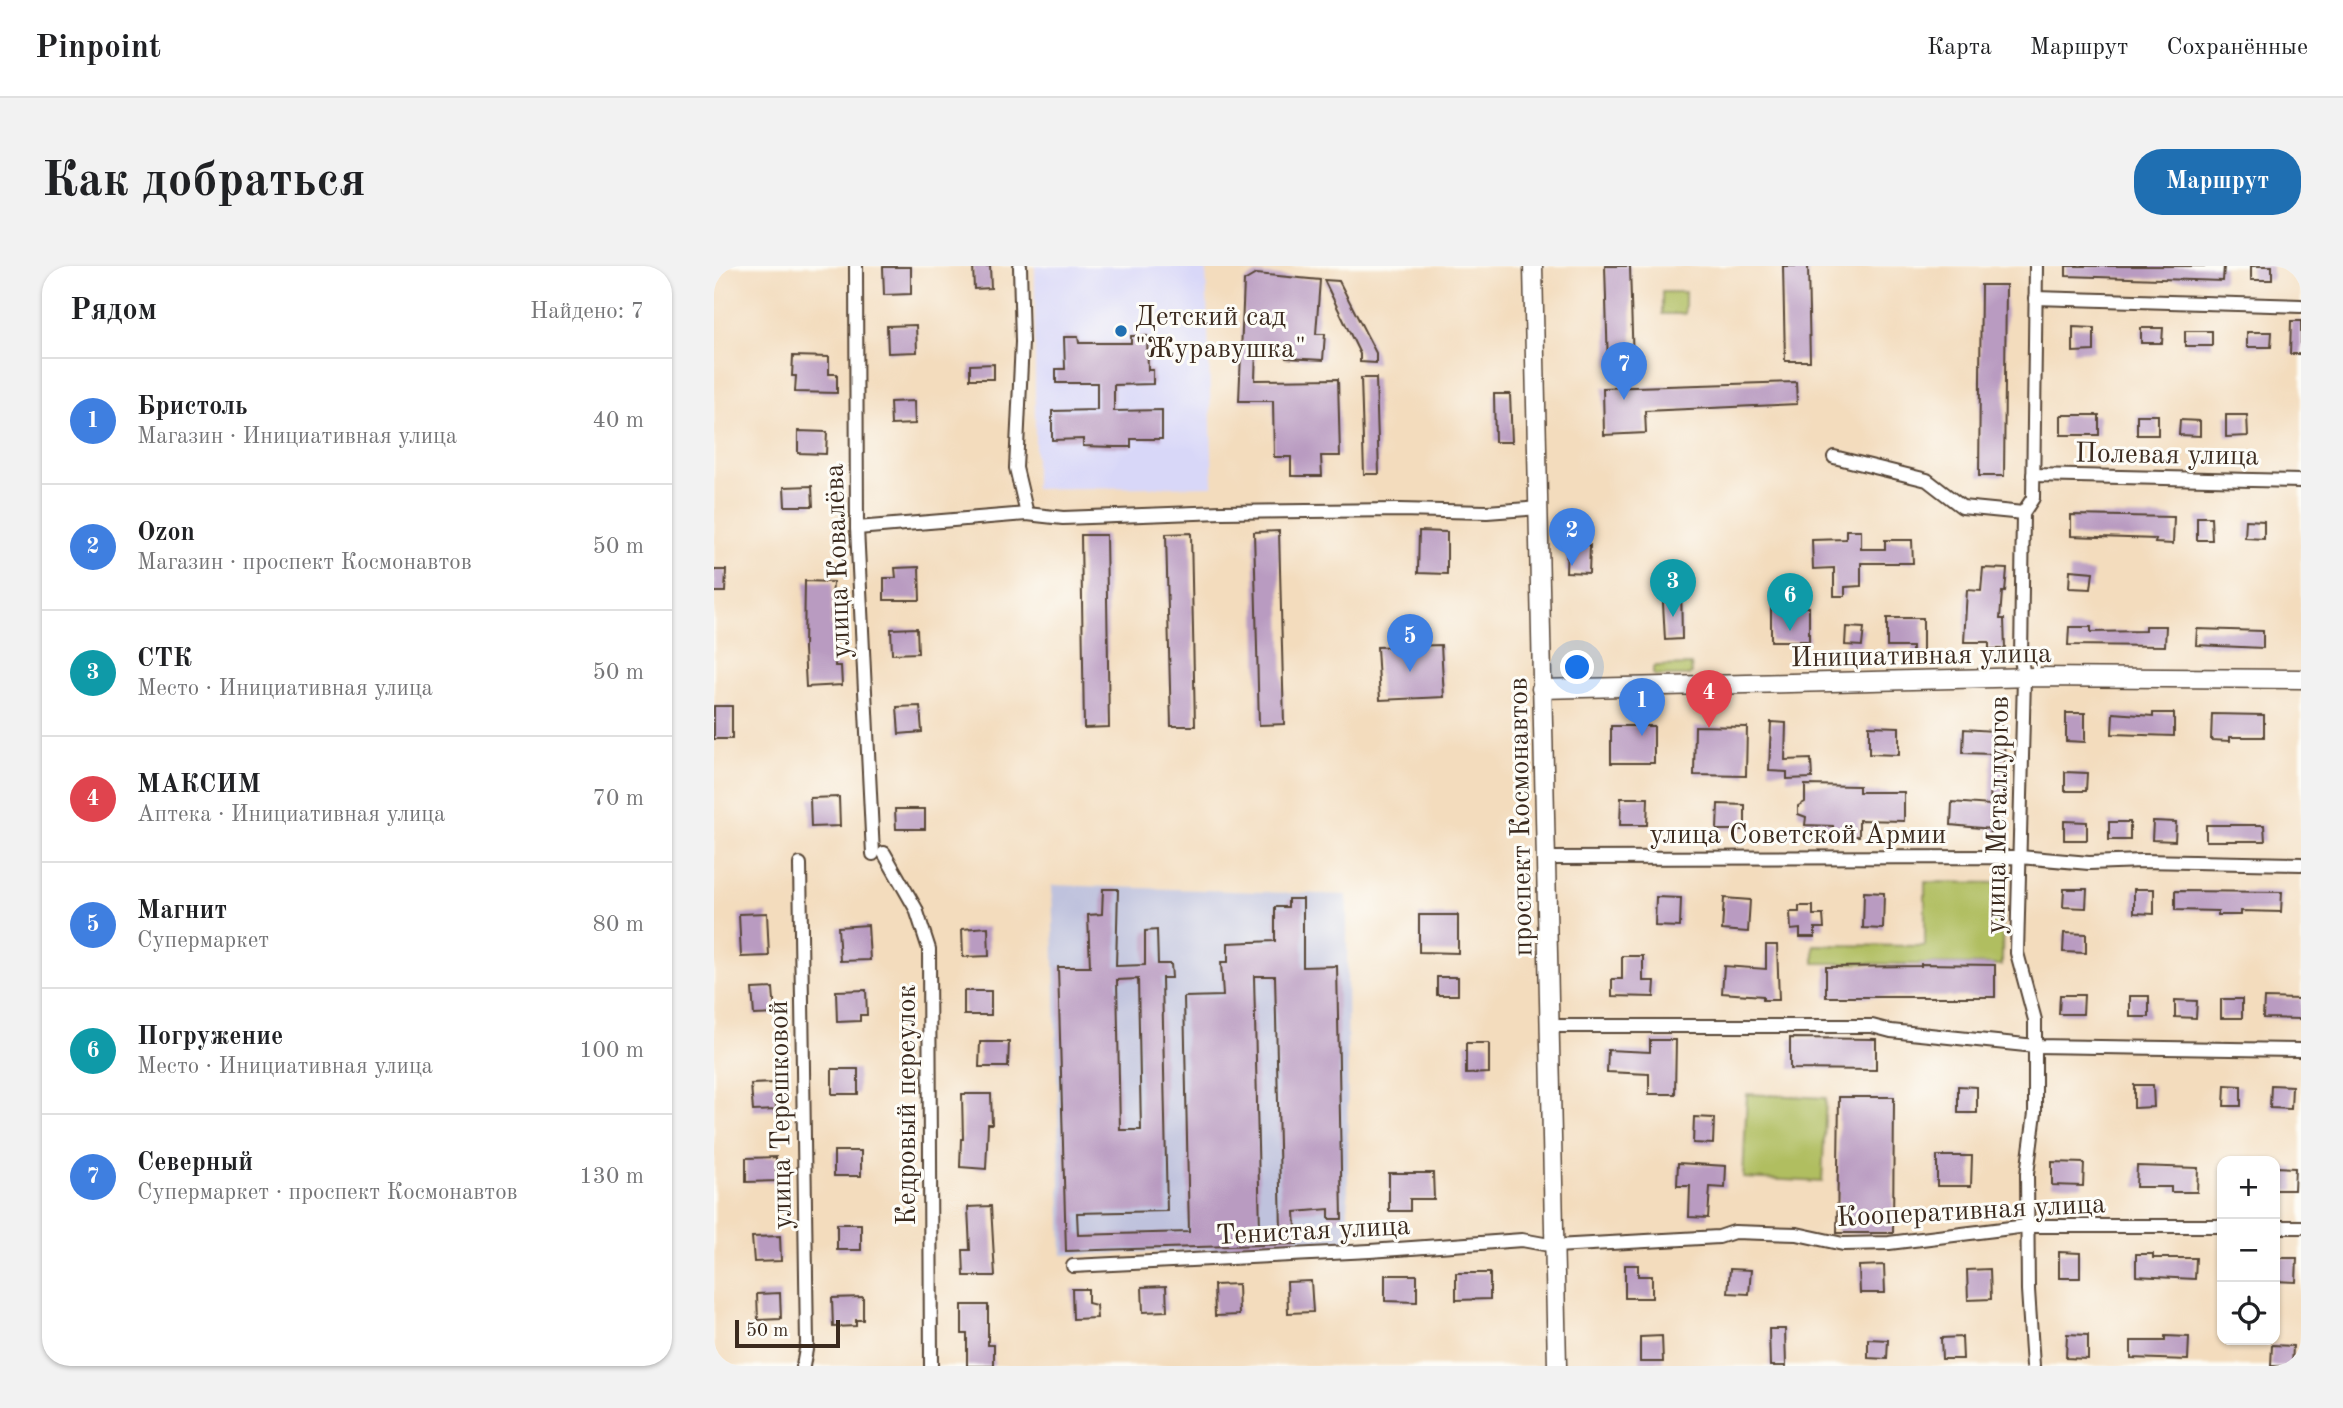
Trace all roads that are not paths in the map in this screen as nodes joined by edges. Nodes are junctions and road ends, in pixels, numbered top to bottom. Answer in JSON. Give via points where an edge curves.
{"nodes":[{"id":1,"x":856,"y":266,"type":"edge"},
{"id":2,"x":1020,"y":266,"type":"edge"},
{"id":3,"x":1534,"y":266,"type":"edge"},
{"id":4,"x":2036,"y":266,"type":"edge"},
{"id":5,"x":2035,"y":298,"type":"junction"},
{"id":6,"x":2301,"y":306,"type":"edge"},
{"id":7,"x":1834,"y":457,"type":"dead end"},
{"id":8,"x":2033,"y":475,"type":"junction"},
{"id":9,"x":2301,"y":481,"type":"edge"},
{"id":10,"x":1540,"y":508,"type":"junction"},
{"id":11,"x":2023,"y":513,"type":"junction"},
{"id":12,"x":1027,"y":514,"type":"junction"},
{"id":13,"x":858,"y":528,"type":"junction"},
{"id":14,"x":2024,"y":678,"type":"junction"},
{"id":15,"x":2301,"y":679,"type":"edge"},
{"id":16,"x":1541,"y":689,"type":"junction"},
{"id":17,"x":878,"y":853,"type":"joint"},
{"id":18,"x":2020,"y":857,"type":"junction"},
{"id":19,"x":1546,"y":858,"type":"junction"},
{"id":20,"x":800,"y":864,"type":"dead end"},
{"id":21,"x":2301,"y":864,"type":"edge"},
{"id":22,"x":1550,"y":1026,"type":"junction"},
{"id":23,"x":2035,"y":1046,"type":"junction"},
{"id":24,"x":2301,"y":1051,"type":"edge"},
{"id":25,"x":2027,"y":1226,"type":"junction"},
{"id":26,"x":2217,"y":1227,"type":"edge"},
{"id":27,"x":2280,"y":1227,"type":"edge"},
{"id":28,"x":2301,"y":1227,"type":"edge"},
{"id":29,"x":1555,"y":1245,"type":"junction"},
{"id":30,"x":1073,"y":1266,"type":"dead end"},
{"id":31,"x":803,"y":1366,"type":"edge"},
{"id":32,"x":931,"y":1366,"type":"edge"},
{"id":33,"x":1557,"y":1366,"type":"edge"},
{"id":34,"x":2033,"y":1366,"type":"edge"}],
"edges":[{"from":1,"to":13,"type":"street","name":"улица Ковалёва"},
{"from":2,"to":12,"type":"street","via":[[1022,342],[1016,468]]},
{"from":3,"to":10,"type":"main road","name":"проспект Космонавтов"},
{"from":4,"to":5,"type":"street","name":"улица Металлургов"},
{"from":5,"to":6,"type":"street"},
{"from":5,"to":8,"type":"street","name":"улица Металлургов"},
{"from":7,"to":11,"type":"street","via":[[1927,480],[1962,507]]},
{"from":8,"to":9,"type":"street","name":"Полевая улица"},
{"from":8,"to":11,"type":"street","name":"улица Металлургов","via":[[2033,498]]},
{"from":10,"to":12,"type":"street","via":[[1063,519]]},
{"from":10,"to":16,"type":"main road","name":"проспект Космонавтов"},
{"from":11,"to":14,"type":"street","name":"улица Металлургов"},
{"from":12,"to":13,"type":"street"},
{"from":13,"to":17,"type":"street","name":"улица Ковалёва"},
{"from":14,"to":15,"type":"main road","name":"Инициативная улица"},
{"from":14,"to":16,"type":"main road","name":"Инициативная улица"},
{"from":14,"to":18,"type":"street","name":"улица Металлургов"},
{"from":16,"to":19,"type":"main road","name":"проспект Космонавтов"},
{"from":17,"to":32,"type":"street","name":"Кедровый переулок","via":[[916,909],[929,949]]},
{"from":18,"to":19,"type":"street","name":"улица Советской Армии"},
{"from":18,"to":21,"type":"street","name":"улица Советской Армии","via":[[2090,863]]},
{"from":18,"to":23,"type":"street","name":"улица Металлургов","via":[[2017,953],[2035,1020]]},
{"from":19,"to":22,"type":"main road","name":"проспект Космонавтов"},
{"from":20,"to":31,"type":"street","name":"улица Терешковой","via":[[807,1344]]},
{"from":22,"to":23,"type":"street","via":[[1872,1026]]},
{"from":22,"to":29,"type":"main road","name":"проспект Космонавтов"},
{"from":23,"to":24,"type":"street"},
{"from":23,"to":25,"type":"street","name":"улица Металлургов"},
{"from":25,"to":26,"type":"street","name":"Кооперативная улица"},
{"from":25,"to":29,"type":"street","name":"Кооперативная улица","via":[[1889,1243],[1843,1244],[1797,1234],[1734,1232],[1719,1237]]},
{"from":25,"to":34,"type":"street","name":"улица Металлургов"},
{"from":27,"to":28,"type":"street"},
{"from":29,"to":30,"type":"street","name":"Тенистая улица","via":[[1522,1240]]},
{"from":29,"to":33,"type":"main road","name":"проспект Космонавтов"}]}
